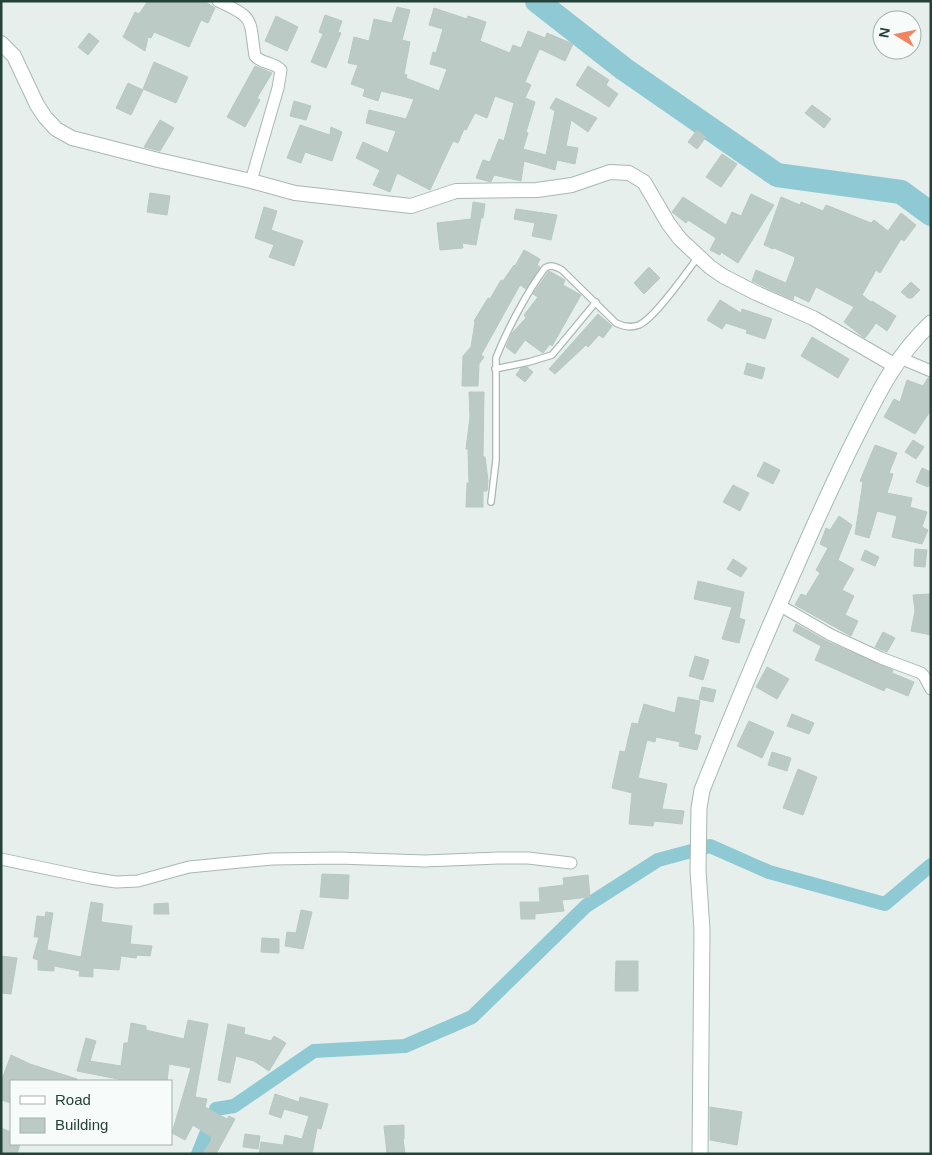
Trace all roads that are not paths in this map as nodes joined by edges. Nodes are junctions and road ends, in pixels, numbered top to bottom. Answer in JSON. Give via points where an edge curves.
{"nodes":[{"id":1,"x":218,"y":1,"type":"edge"},
{"id":2,"x":1,"y":43,"type":"edge"},
{"id":3,"x":251,"y":181,"type":"junction"},
{"id":4,"x":698,"y":257,"type":"junction"},
{"id":5,"x":596,"y":302,"type":"junction"},
{"id":6,"x":931,"y":323,"type":"edge"},
{"id":7,"x":897,"y":362,"type":"junction"},
{"id":8,"x":495,"y":369,"type":"junction"},
{"id":9,"x":931,"y":372,"type":"edge"},
{"id":10,"x":491,"y":502,"type":"dead end"},
{"id":11,"x":779,"y":605,"type":"junction"},
{"id":12,"x":931,"y":689,"type":"edge"},
{"id":13,"x":1,"y":859,"type":"edge"},
{"id":14,"x":571,"y":863,"type":"dead end"},
{"id":15,"x":700,"y":1154,"type":"edge"}],
"edges":[{"from":1,"to":3,"type":"street","via":[[246,16],[254,56],[281,70]]},
{"from":2,"to":3,"type":"street","via":[[14,56],[37,105],[56,129],[72,138]]},
{"from":3,"to":4,"type":"street","via":[[295,193],[411,206],[456,191],[537,190],[572,185],[610,172],[625,172],[644,182],[668,223]]},
{"from":4,"to":5,"type":"lane","via":[[641,324],[621,326]]},
{"from":4,"to":7,"type":"street","via":[[723,276],[814,318]]},
{"from":5,"to":8,"type":"lane","via":[[552,355]]},
{"from":5,"to":8,"type":"lane","via":[[562,270],[553,266],[546,268],[502,344]]},
{"from":6,"to":7,"type":"main road"},
{"from":7,"to":9,"type":"street"},
{"from":7,"to":11,"type":"main road","via":[[830,487]]},
{"from":8,"to":10,"type":"lane","via":[[496,460]]},
{"from":11,"to":12,"type":"street","via":[[838,639],[920,673]]},
{"from":11,"to":15,"type":"main road","via":[[702,790],[699,808],[698,870],[702,930]]},
{"from":13,"to":14,"type":"street","via":[[116,882],[138,881],[189,867],[272,859],[424,861],[498,858]]}]}
